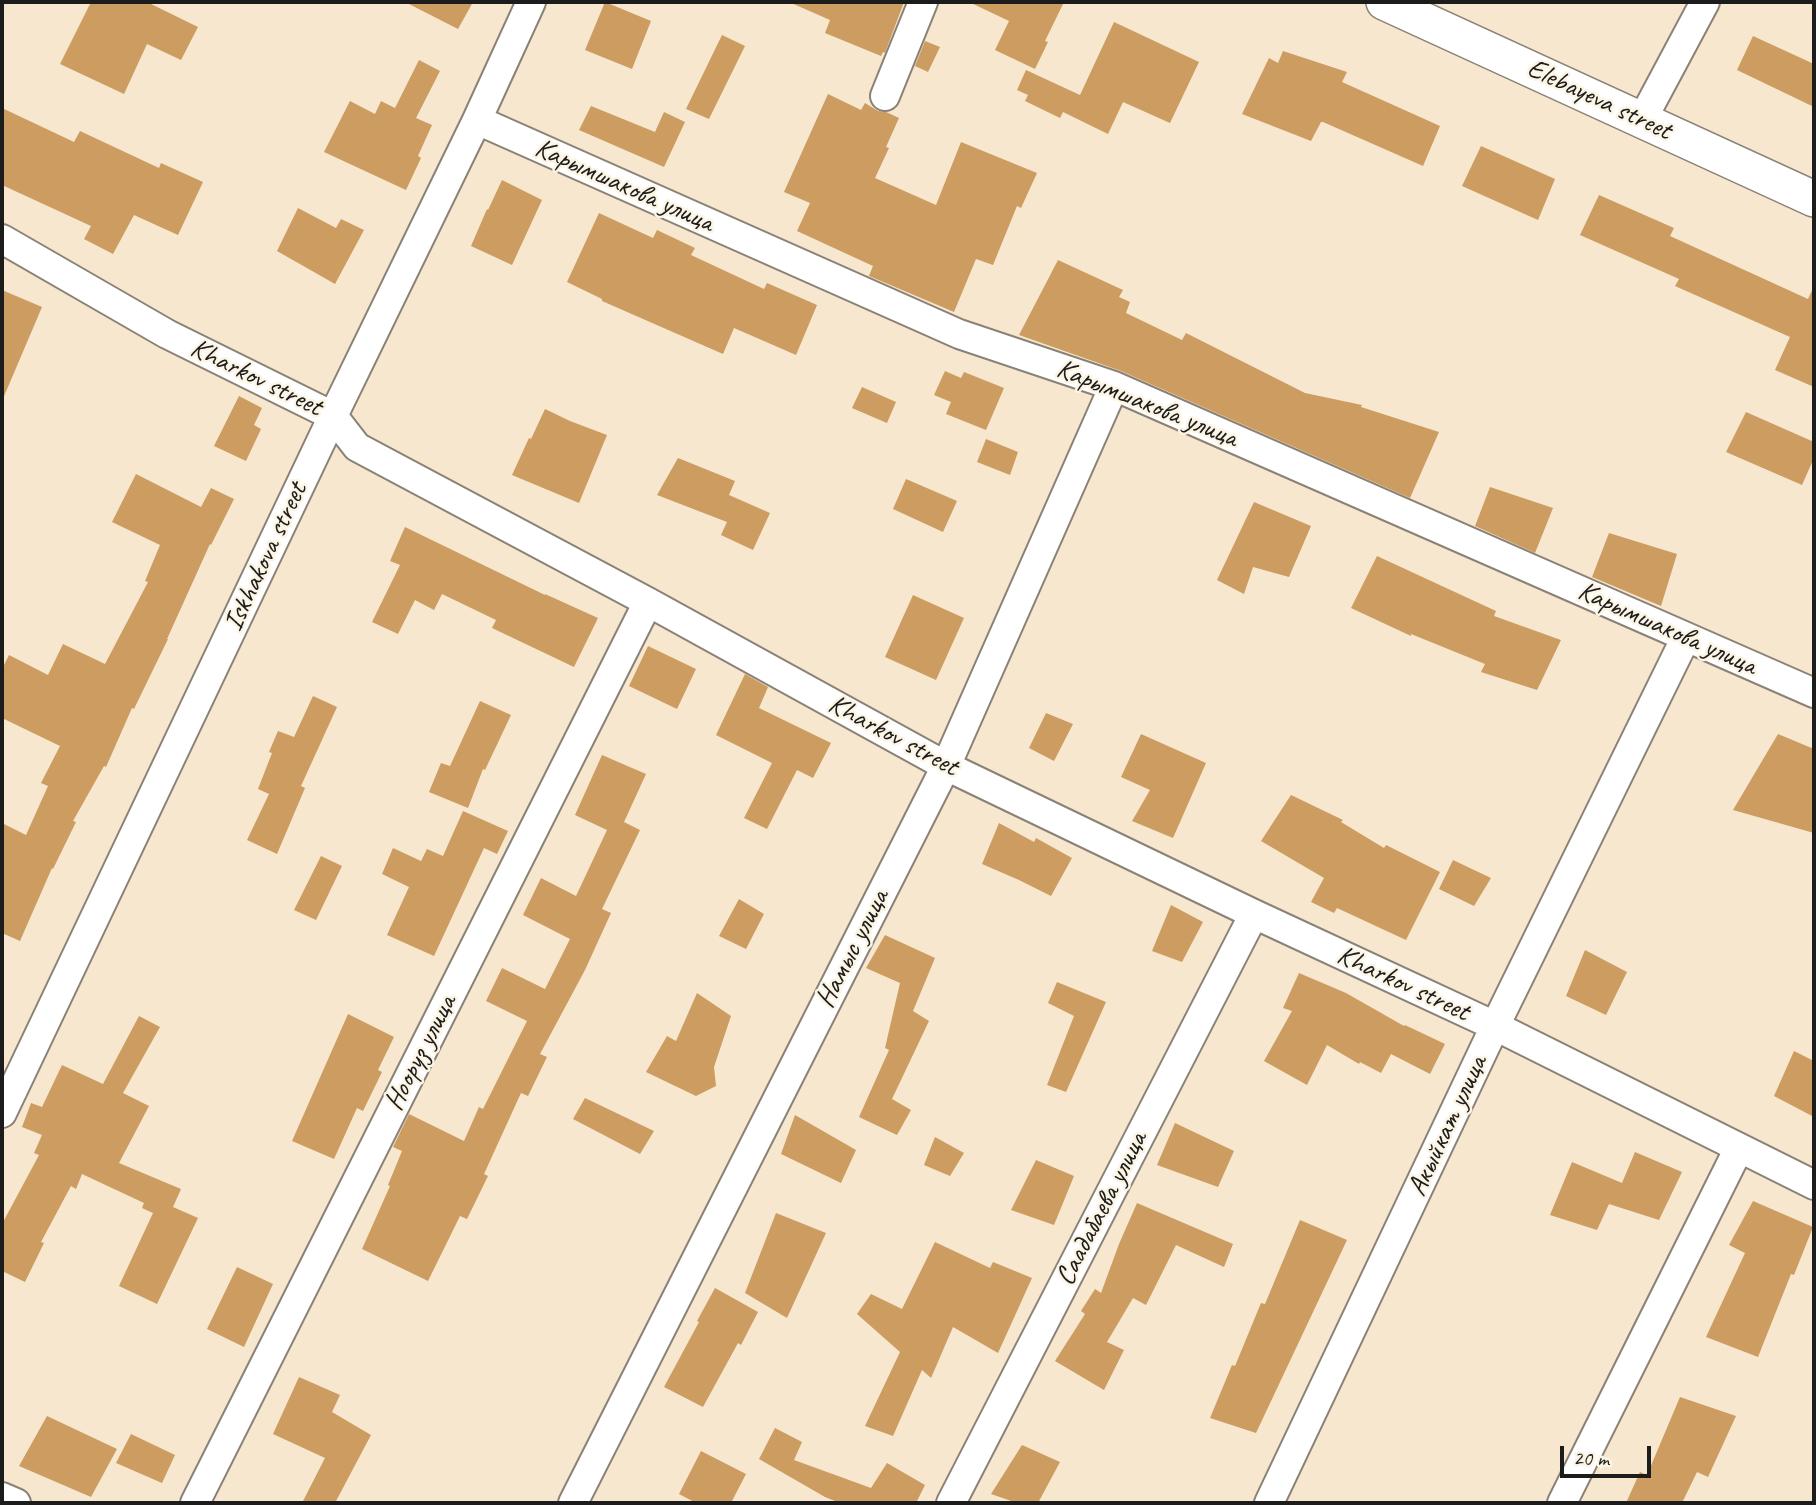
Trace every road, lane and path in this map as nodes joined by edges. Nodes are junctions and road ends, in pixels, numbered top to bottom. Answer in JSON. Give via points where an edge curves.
{"nodes":[{"id":1,"x":531,"y":2,"type":"edge"},
{"id":2,"x":923,"y":2,"type":"edge"},
{"id":3,"x":1384,"y":2,"type":"edge"},
{"id":4,"x":1705,"y":2,"type":"edge"},
{"id":5,"x":886,"y":96,"type":"dead end"},
{"id":6,"x":477,"y":120,"type":"junction"},
{"id":7,"x":1642,"y":120,"type":"junction"},
{"id":8,"x":1814,"y":199,"type":"edge"},
{"id":9,"x":2,"y":239,"type":"edge"},
{"id":10,"x":1114,"y":386,"type":"junction"},
{"id":11,"x":333,"y":416,"type":"junction"},
{"id":12,"x":648,"y":602,"type":"junction"},
{"id":13,"x":1686,"y":637,"type":"junction"},
{"id":14,"x":1814,"y":693,"type":"edge"},
{"id":15,"x":946,"y":766,"type":"junction"},
{"id":16,"x":1254,"y":914,"type":"junction"},
{"id":17,"x":1495,"y":1026,"type":"junction"},
{"id":18,"x":2,"y":1113,"type":"edge"},
{"id":19,"x":1739,"y":1148,"type":"junction"},
{"id":20,"x":1814,"y":1185,"type":"edge"},
{"id":21,"x":2,"y":1497,"type":"edge"},
{"id":22,"x":16,"y":1503,"type":"edge"},
{"id":23,"x":195,"y":1503,"type":"edge"},
{"id":24,"x":573,"y":1503,"type":"edge"},
{"id":25,"x":951,"y":1503,"type":"edge"},
{"id":26,"x":1269,"y":1503,"type":"edge"},
{"id":27,"x":1562,"y":1503,"type":"edge"}],
"edges":[{"from":1,"to":6,"type":"street","name":"Iskhakova street"},
{"from":2,"to":5,"type":"street"},
{"from":3,"to":7,"type":"street","name":"Elebayeva street"},
{"from":4,"to":7,"type":"street"},
{"from":6,"to":10,"type":"street","name":"Карымшакова улица","via":[[959,334]]},
{"from":6,"to":11,"type":"street","name":"Iskhakova street"},
{"from":7,"to":8,"type":"street","name":"Elebayeva street"},
{"from":9,"to":11,"type":"street","name":"Kharkov street","via":[[167,334]]},
{"from":10,"to":13,"type":"street","name":"Карымшакова улица"},
{"from":10,"to":15,"type":"street","name":"Намыс улица"},
{"from":11,"to":12,"type":"street","name":"Kharkov street","via":[[356,447]]},
{"from":11,"to":18,"type":"street","name":"Iskhakova street"},
{"from":12,"to":15,"type":"street","name":"Kharkov street"},
{"from":12,"to":23,"type":"street","name":"Нооруз улица"},
{"from":13,"to":14,"type":"street","name":"Карымшакова улица"},
{"from":13,"to":17,"type":"street","name":"Акыйкат улица"},
{"from":15,"to":16,"type":"street","name":"Kharkov street"},
{"from":15,"to":24,"type":"street","name":"Намыс улица"},
{"from":16,"to":17,"type":"street","name":"Kharkov street"},
{"from":16,"to":25,"type":"street","name":"Саадабаева улица"},
{"from":17,"to":19,"type":"street","name":"Kharkov street"},
{"from":17,"to":26,"type":"street","name":"Акыйкат улица"},
{"from":19,"to":20,"type":"street","name":"Kharkov street"},
{"from":19,"to":27,"type":"street"},
{"from":21,"to":22,"type":"street"}]}
